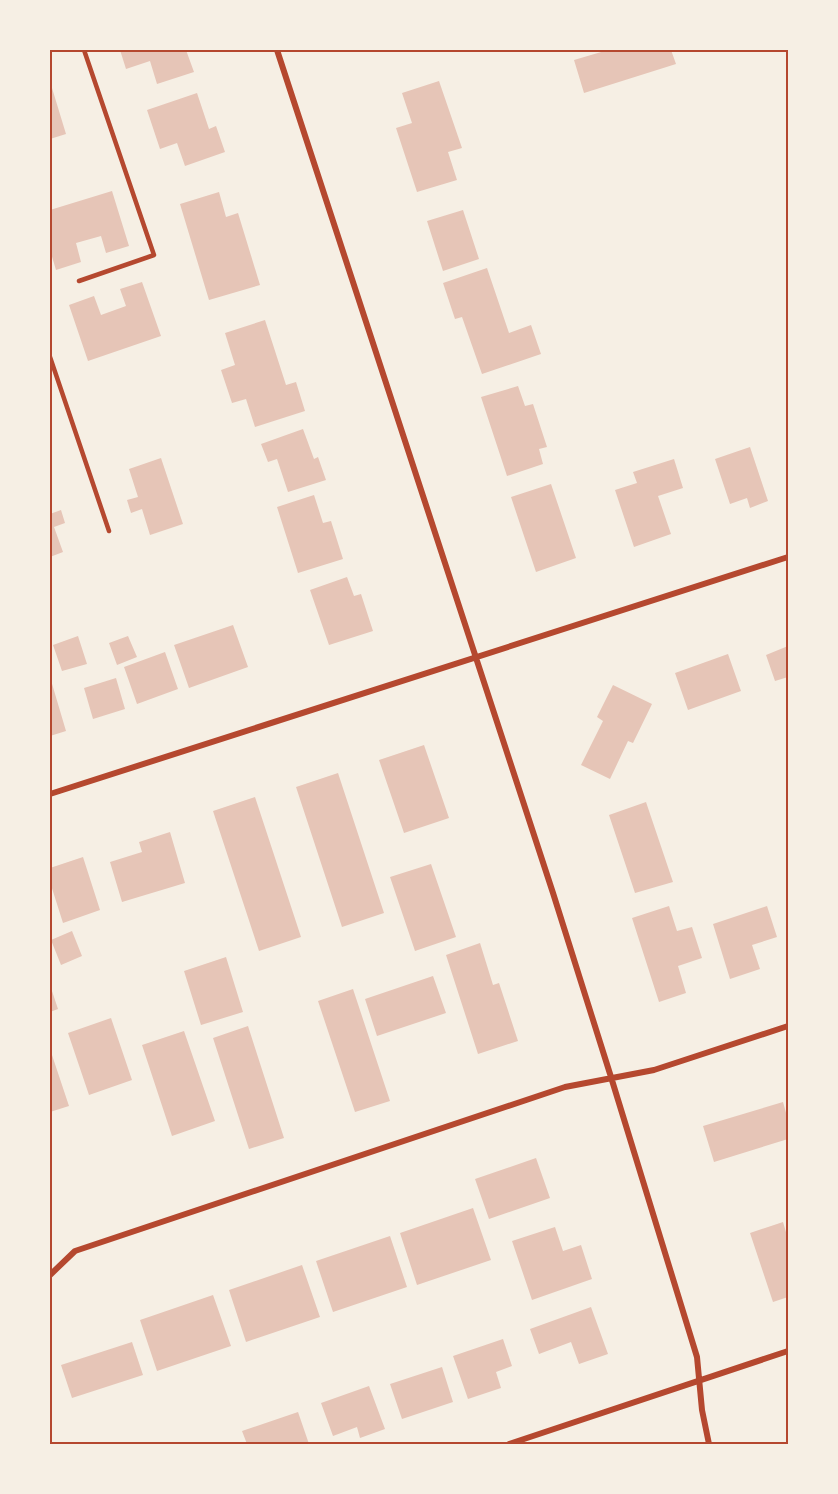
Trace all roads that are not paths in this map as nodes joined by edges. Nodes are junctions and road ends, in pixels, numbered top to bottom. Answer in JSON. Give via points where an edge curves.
{"nodes":[{"id":1,"x":84,"y":50,"type":"edge"},
{"id":2,"x":277,"y":50,"type":"edge"},
{"id":3,"x":79,"y":281,"type":"dead end"},
{"id":4,"x":50,"y":357,"type":"edge"},
{"id":5,"x":109,"y":531,"type":"dead end"},
{"id":6,"x":789,"y":557,"type":"edge"},
{"id":7,"x":476,"y":659,"type":"junction"},
{"id":8,"x":50,"y":794,"type":"edge"},
{"id":9,"x":789,"y":1026,"type":"edge"},
{"id":10,"x":611,"y":1077,"type":"junction"},
{"id":11,"x":50,"y":1275,"type":"edge"},
{"id":12,"x":789,"y":1351,"type":"edge"},
{"id":13,"x":699,"y":1381,"type":"junction"},
{"id":14,"x":509,"y":1444,"type":"edge"},
{"id":15,"x":709,"y":1444,"type":"edge"}],
"edges":[{"from":1,"to":3,"type":"lane","via":[[154,255]]},
{"from":2,"to":7,"type":"street"},
{"from":4,"to":5,"type":"lane"},
{"from":6,"to":7,"type":"street"},
{"from":7,"to":8,"type":"street"},
{"from":7,"to":10,"type":"street"},
{"from":9,"to":10,"type":"street","via":[[654,1070]]},
{"from":10,"to":11,"type":"street","via":[[565,1087],[75,1251]]},
{"from":10,"to":13,"type":"street","via":[[697,1357]]},
{"from":12,"to":13,"type":"street"},
{"from":13,"to":14,"type":"street"},
{"from":13,"to":15,"type":"street"}]}
